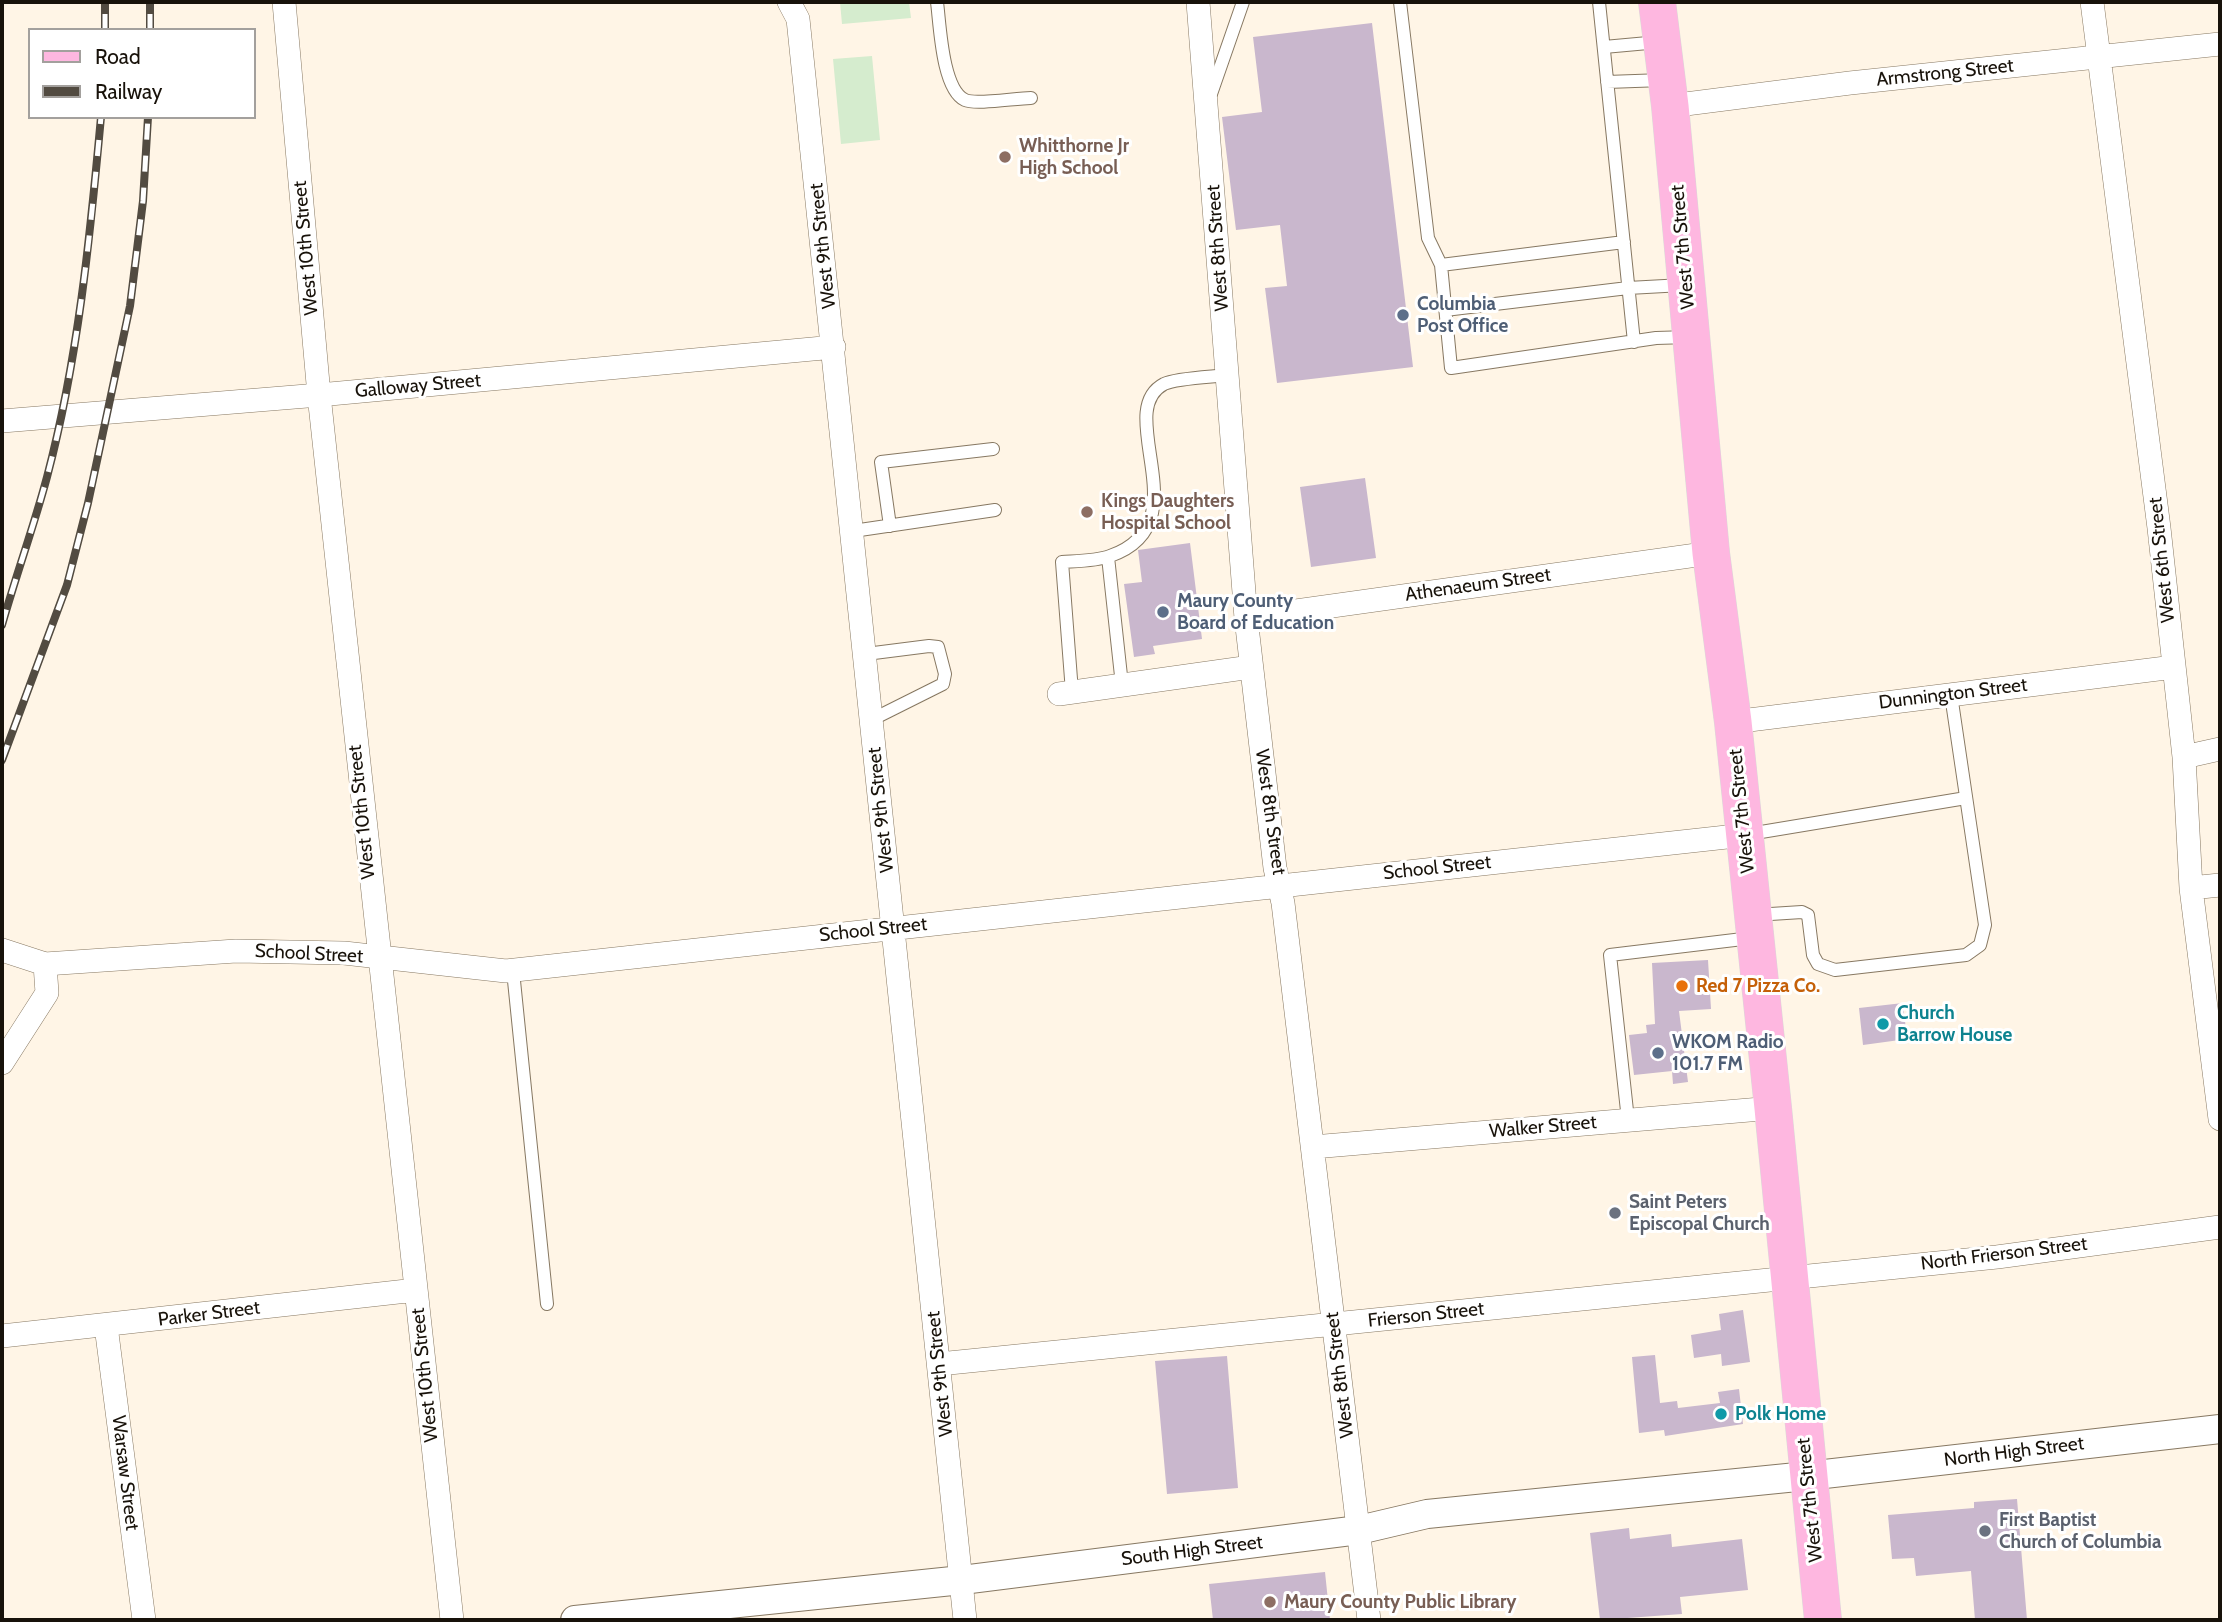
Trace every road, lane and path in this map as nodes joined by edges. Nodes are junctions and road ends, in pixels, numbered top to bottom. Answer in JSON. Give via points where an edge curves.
{"nodes":[{"id":1,"x":284,"y":2,"type":"edge"},
{"id":2,"x":789,"y":2,"type":"edge"},
{"id":3,"x":937,"y":2,"type":"edge"},
{"id":4,"x":1198,"y":2,"type":"edge"},
{"id":5,"x":1243,"y":2,"type":"edge"},
{"id":6,"x":1400,"y":2,"type":"edge"},
{"id":7,"x":1599,"y":2,"type":"edge"},
{"id":8,"x":1657,"y":2,"type":"edge"},
{"id":9,"x":2092,"y":2,"type":"edge"},
{"id":10,"x":1662,"y":41,"type":"junction"},
{"id":11,"x":2220,"y":44,"type":"edge"},
{"id":12,"x":1604,"y":47,"type":"junction"},
{"id":13,"x":2101,"y":56,"type":"junction"},
{"id":14,"x":1607,"y":82,"type":"junction"},
{"id":15,"x":1668,"y":93,"type":"junction"},
{"id":16,"x":1031,"y":98,"type":"dead end"},
{"id":17,"x":1208,"y":104,"type":"junction"},
{"id":18,"x":1623,"y":242,"type":"junction"},
{"id":19,"x":1441,"y":265,"type":"junction"},
{"id":20,"x":1686,"y":285,"type":"junction"},
{"id":21,"x":1628,"y":288,"type":"junction"},
{"id":22,"x":1446,"y":310,"type":"junction"},
{"id":23,"x":1691,"y":336,"type":"junction"},
{"id":24,"x":1634,"y":342,"type":"junction"},
{"id":25,"x":834,"y":346,"type":"junction"},
{"id":26,"x":1228,"y":375,"type":"junction"},
{"id":27,"x":319,"y":395,"type":"junction"},
{"id":28,"x":2,"y":421,"type":"edge"},
{"id":29,"x":993,"y":449,"type":"dead end"},
{"id":30,"x":995,"y":510,"type":"dead end"},
{"id":31,"x":890,"y":526,"type":"junction"},
{"id":32,"x":853,"y":531,"type":"junction"},
{"id":33,"x":1711,"y":553,"type":"junction"},
{"id":34,"x":1108,"y":557,"type":"junction"},
{"id":35,"x":1246,"y":618,"type":"junction"},
{"id":36,"x":866,"y":654,"type":"junction"},
{"id":37,"x":1251,"y":667,"type":"junction"},
{"id":38,"x":2174,"y":667,"type":"junction"},
{"id":39,"x":1122,"y":685,"type":"junction"},
{"id":40,"x":1066,"y":693,"type":"joint"},
{"id":41,"x":1951,"y":695,"type":"junction"},
{"id":42,"x":871,"y":720,"type":"junction"},
{"id":43,"x":1733,"y":722,"type":"junction"},
{"id":44,"x":2220,"y":750,"type":"edge"},
{"id":45,"x":2184,"y":757,"type":"junction"},
{"id":46,"x":1966,"y":798,"type":"junction"},
{"id":47,"x":1745,"y":835,"type":"junction"},
{"id":48,"x":2220,"y":885,"type":"edge"},
{"id":49,"x":1280,"y":886,"type":"junction"},
{"id":50,"x":2191,"y":888,"type":"junction"},
{"id":51,"x":1752,"y":927,"type":"junction"},
{"id":52,"x":893,"y":928,"type":"junction"},
{"id":53,"x":2,"y":950,"type":"edge"},
{"id":54,"x":378,"y":959,"type":"junction"},
{"id":55,"x":45,"y":964,"type":"junction"},
{"id":56,"x":513,"y":971,"type":"junction"},
{"id":57,"x":2217,"y":1058,"type":"edge"},
{"id":58,"x":2,"y":1063,"type":"edge"},
{"id":59,"x":1773,"y":1108,"type":"junction"},
{"id":60,"x":2220,"y":1119,"type":"edge"},
{"id":61,"x":1628,"y":1120,"type":"junction"},
{"id":62,"x":1313,"y":1147,"type":"junction"},
{"id":63,"x":2220,"y":1227,"type":"edge"},
{"id":64,"x":1788,"y":1277,"type":"junction"},
{"id":65,"x":416,"y":1290,"type":"junction"},
{"id":66,"x":547,"y":1304,"type":"dead end"},
{"id":67,"x":1334,"y":1325,"type":"junction"},
{"id":68,"x":106,"y":1326,"type":"junction"},
{"id":69,"x":2,"y":1336,"type":"edge"},
{"id":70,"x":939,"y":1364,"type":"junction"},
{"id":71,"x":2220,"y":1429,"type":"edge"},
{"id":72,"x":1807,"y":1476,"type":"junction"},
{"id":73,"x":1359,"y":1530,"type":"junction"},
{"id":74,"x":961,"y":1580,"type":"junction"},
{"id":75,"x":144,"y":1620,"type":"edge"},
{"id":76,"x":452,"y":1620,"type":"edge"},
{"id":77,"x":575,"y":1620,"type":"edge"},
{"id":78,"x":965,"y":1620,"type":"edge"},
{"id":79,"x":1369,"y":1620,"type":"edge"},
{"id":80,"x":1823,"y":1620,"type":"edge"}],
"edges":[{"from":1,"to":27,"type":"street","name":"West 10th Street"},
{"from":2,"to":25,"type":"street","name":"West 9th Street","via":[[798,19]]},
{"from":3,"to":16,"type":"lane","via":[[954,92],[967,101]]},
{"from":4,"to":17,"type":"street","name":"West 8th Street"},
{"from":5,"to":17,"type":"lane"},
{"from":6,"to":19,"type":"lane","via":[[1428,238]]},
{"from":7,"to":12,"type":"lane"},
{"from":8,"to":10,"type":"main road","name":"West 7th Street"},
{"from":9,"to":13,"type":"street","name":"West 6th Street"},
{"from":10,"to":12,"type":"lane"},
{"from":10,"to":15,"type":"main road","name":"West 7th Street"},
{"from":11,"to":13,"type":"street","name":"Armstrong Street"},
{"from":12,"to":14,"type":"lane"},
{"from":13,"to":15,"type":"street","name":"Armstrong Street"},
{"from":13,"to":38,"type":"street","name":"West 6th Street"},
{"from":14,"to":15,"type":"lane"},
{"from":14,"to":18,"type":"lane"},
{"from":15,"to":20,"type":"main road","name":"West 7th Street"},
{"from":17,"to":26,"type":"street","name":"West 8th Street"},
{"from":18,"to":19,"type":"lane"},
{"from":18,"to":21,"type":"lane"},
{"from":19,"to":22,"type":"lane"},
{"from":20,"to":21,"type":"lane"},
{"from":20,"to":23,"type":"main road","name":"West 7th Street"},
{"from":21,"to":22,"type":"lane"},
{"from":21,"to":24,"type":"lane"},
{"from":22,"to":24,"type":"lane","via":[[1451,368]]},
{"from":23,"to":24,"type":"lane"},
{"from":23,"to":33,"type":"main road","name":"West 7th Street"},
{"from":25,"to":27,"type":"street","name":"Galloway Street"},
{"from":25,"to":32,"type":"street","name":"West 9th Street"},
{"from":26,"to":34,"type":"lane","via":[[1164,384],[1153,394],[1146,411],[1155,512],[1148,528],[1132,544]]},
{"from":26,"to":35,"type":"street","name":"West 8th Street"},
{"from":27,"to":28,"type":"street","name":"Galloway Street"},
{"from":27,"to":54,"type":"street","name":"West 10th Street"},
{"from":29,"to":31,"type":"lane","via":[[881,462]]},
{"from":30,"to":31,"type":"lane"},
{"from":31,"to":32,"type":"lane"},
{"from":32,"to":36,"type":"street","name":"West 9th Street"},
{"from":33,"to":35,"type":"street","name":"Athenaeum Street"},
{"from":33,"to":43,"type":"main road","name":"West 7th Street"},
{"from":34,"to":39,"type":"lane"},
{"from":34,"to":40,"type":"lane","via":[[1062,562]]},
{"from":35,"to":37,"type":"street","name":"West 8th Street"},
{"from":36,"to":42,"type":"street","name":"West 9th Street"},
{"from":36,"to":42,"type":"lane","via":[[938,647],[945,674],[943,684]]},
{"from":37,"to":39,"type":"street"},
{"from":37,"to":49,"type":"street","name":"West 8th Street"},
{"from":38,"to":41,"type":"street","name":"Dunnington Street"},
{"from":38,"to":45,"type":"street","name":"West 6th Street"},
{"from":39,"to":40,"type":"street"},
{"from":41,"to":43,"type":"street","name":"Dunnington Street"},
{"from":41,"to":46,"type":"lane"},
{"from":42,"to":52,"type":"street","name":"West 9th Street"},
{"from":43,"to":47,"type":"main road","name":"West 7th Street"},
{"from":44,"to":45,"type":"street"},
{"from":45,"to":50,"type":"street","name":"West 6th Street"},
{"from":46,"to":47,"type":"lane"},
{"from":46,"to":51,"type":"lane","via":[[1985,925],[1980,944],[1966,955],[1835,970],[1818,964],[1813,955],[1808,915],[1802,912]]},
{"from":47,"to":49,"type":"street","name":"School Street"},
{"from":47,"to":51,"type":"main road","name":"West 7th Street"},
{"from":48,"to":50,"type":"street"},
{"from":49,"to":52,"type":"street","name":"School Street"},
{"from":49,"to":62,"type":"street","name":"West 8th Street"},
{"from":50,"to":57,"type":"street","name":"West 6th Street"},
{"from":51,"to":59,"type":"main road","name":"West 7th Street"},
{"from":51,"to":61,"type":"lane","via":[[1610,955]]},
{"from":52,"to":56,"type":"street","name":"School Street"},
{"from":52,"to":70,"type":"street","name":"West 9th Street"},
{"from":53,"to":55,"type":"street","name":"School Street"},
{"from":54,"to":55,"type":"street","name":"School Street","via":[[344,953],[236,951]]},
{"from":54,"to":56,"type":"street","name":"School Street"},
{"from":54,"to":65,"type":"street","name":"West 10th Street"},
{"from":55,"to":58,"type":"street","via":[[47,993]]},
{"from":56,"to":66,"type":"lane"},
{"from":57,"to":60,"type":"street","name":"West 6th Street"},
{"from":59,"to":61,"type":"street","name":"Walker Street"},
{"from":59,"to":64,"type":"main road","name":"West 7th Street"},
{"from":61,"to":62,"type":"street","name":"Walker Street"},
{"from":62,"to":67,"type":"street","name":"West 8th Street"},
{"from":63,"to":64,"type":"street","name":"North Frierson Street"},
{"from":64,"to":67,"type":"street","name":"Frierson Street"},
{"from":64,"to":72,"type":"main road","name":"West 7th Street"},
{"from":65,"to":68,"type":"street","name":"Parker Street"},
{"from":65,"to":76,"type":"street","name":"West 10th Street"},
{"from":67,"to":70,"type":"street","name":"Frierson Street"},
{"from":67,"to":73,"type":"street","name":"West 8th Street"},
{"from":68,"to":69,"type":"street","name":"Parker Street"},
{"from":68,"to":75,"type":"street","name":"Warsaw Street"},
{"from":70,"to":74,"type":"street","name":"West 9th Street"},
{"from":71,"to":72,"type":"street","name":"North High Street"},
{"from":72,"to":73,"type":"street","name":"South High Street","via":[[1427,1514]]},
{"from":72,"to":80,"type":"main road","name":"West 7th Street"},
{"from":73,"to":74,"type":"street","name":"South High Street"},
{"from":73,"to":79,"type":"street","name":"West 8th Street"},
{"from":74,"to":77,"type":"street","name":"South High Street"},
{"from":74,"to":78,"type":"street","name":"West 9th Street"}]}
